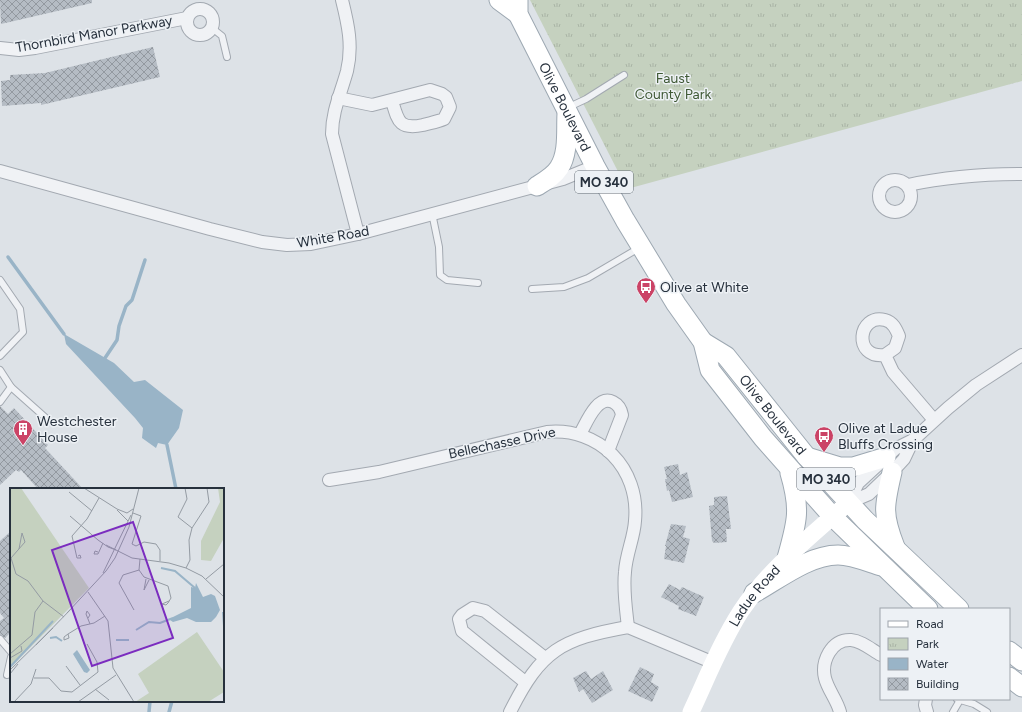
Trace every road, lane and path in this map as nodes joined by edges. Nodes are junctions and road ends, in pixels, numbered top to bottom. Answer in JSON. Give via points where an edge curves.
{"nodes":[{"id":1,"x":342,"y":0,"type":"edge"},
{"id":2,"x":499,"y":0,"type":"edge"},
{"id":3,"x":518,"y":7,"type":"edge"},
{"id":4,"x":187,"y":18,"type":"junction"},
{"id":5,"x":212,"y":28,"type":"junction"},
{"id":6,"x":0,"y":48,"type":"edge"},
{"id":7,"x":228,"y":57,"type":"dead end"},
{"id":8,"x":624,"y":75,"type":"dead end"},
{"id":9,"x":338,"y":98,"type":"junction"},
{"id":10,"x":392,"y":101,"type":"junction"},
{"id":11,"x":566,"y":111,"type":"junction"},
{"id":12,"x":595,"y":166,"type":"junction"},
{"id":13,"x":0,"y":171,"type":"edge"},
{"id":14,"x":1022,"y":174,"type":"edge"},
{"id":15,"x":908,"y":185,"type":"dead end"},
{"id":16,"x":537,"y":186,"type":"junction"},
{"id":17,"x":432,"y":213,"type":"junction"},
{"id":18,"x":358,"y":234,"type":"junction"},
{"id":19,"x":641,"y":247,"type":"junction"},
{"id":20,"x":0,"y":280,"type":"edge"},
{"id":21,"x":478,"y":283,"type":"dead end"},
{"id":22,"x":532,"y":289,"type":"dead end"},
{"id":23,"x":703,"y":342,"type":"junction"},
{"id":24,"x":1022,"y":354,"type":"edge"},
{"id":25,"x":885,"y":355,"type":"dead end"},
{"id":26,"x":0,"y":356,"type":"edge"},
{"id":27,"x":0,"y":370,"type":"edge"},
{"id":28,"x":11,"y":387,"type":"junction"},
{"id":29,"x":0,"y":402,"type":"edge"},
{"id":30,"x":46,"y":419,"type":"dead end"},
{"id":31,"x":934,"y":420,"type":"junction"},
{"id":32,"x":580,"y":434,"type":"junction"},
{"id":33,"x":608,"y":451,"type":"junction"},
{"id":34,"x":806,"y":456,"type":"junction"},
{"id":35,"x":889,"y":464,"type":"junction"},
{"id":36,"x":790,"y":469,"type":"junction"},
{"id":37,"x":329,"y":480,"type":"dead end"},
{"id":38,"x":848,"y":503,"type":"junction"},
{"id":39,"x":832,"y":517,"type":"junction"},
{"id":40,"x":897,"y":552,"type":"junction"},
{"id":41,"x":787,"y":558,"type":"junction"},
{"id":42,"x":881,"y":566,"type":"junction"},
{"id":43,"x":754,"y":593,"type":"junction"},
{"id":44,"x":927,"y":608,"type":"edge"},
{"id":45,"x":959,"y":608,"type":"edge"},
{"id":46,"x":628,"y":627,"type":"junction"},
{"id":47,"x":0,"y":639,"type":"edge"},
{"id":48,"x":10,"y":651,"type":"edge"},
{"id":49,"x":1010,"y":651,"type":"edge"},
{"id":50,"x":880,"y":654,"type":"edge"},
{"id":51,"x":545,"y":658,"type":"junction"},
{"id":52,"x":10,"y":661,"type":"edge"},
{"id":53,"x":1022,"y":661,"type":"edge"},
{"id":54,"x":714,"y":663,"type":"junction"},
{"id":55,"x":7,"y":674,"type":"dead end"},
{"id":56,"x":1010,"y":677,"type":"edge"},
{"id":57,"x":525,"y":682,"type":"junction"},
{"id":58,"x":1022,"y":686,"type":"edge"},
{"id":59,"x":926,"y":700,"type":"edge"},
{"id":60,"x":959,"y":700,"type":"edge"},
{"id":61,"x":510,"y":712,"type":"edge"},
{"id":62,"x":691,"y":712,"type":"edge"},
{"id":63,"x":840,"y":712,"type":"edge"},
{"id":64,"x":927,"y":712,"type":"edge"},
{"id":65,"x":953,"y":712,"type":"edge"},
{"id":66,"x":987,"y":712,"type":"edge"}],
"edges":[{"from":1,"to":9,"type":"street","via":[[350,40],[347,70]]},
{"from":2,"to":3,"type":"main road","name":"Olive Boulevard","number":"MO 340"},
{"from":3,"to":11,"type":"main road","name":"Olive Boulevard","number":"MO 340"},
{"from":4,"to":5,"type":"street","name":"Thornbird Manor Parkway","via":[[188,30],[195,35],[203,35]]},
{"from":4,"to":5,"type":"street","name":"Thornbird Manor Parkway","via":[[192,11],[206,10],[212,17]]},
{"from":4,"to":6,"type":"street","name":"Thornbird Manor Parkway","via":[[30,49]]},
{"from":5,"to":7,"type":"lane","via":[[222,36]]},
{"from":8,"to":11,"type":"lane"},
{"from":9,"to":10,"type":"street","via":[[372,105]]},
{"from":9,"to":18,"type":"street","via":[[331,120],[332,134]]},
{"from":10,"to":10,"type":"street","via":[[430,90],[446,98],[450,107],[444,119],[412,128],[400,122]]},
{"from":11,"to":12,"type":"main road","name":"Olive Boulevard","number":"MO 340"},
{"from":11,"to":16,"type":"main road","via":[[565,148],[560,166],[550,178]]},
{"from":12,"to":16,"type":"street","name":"White Road"},
{"from":12,"to":19,"type":"main road","name":"Olive Boulevard","number":"MO 340"},
{"from":13,"to":18,"type":"street","name":"White Road","via":[[158,216],[262,242],[311,244]]},
{"from":14,"to":15,"type":"street","via":[[929,180]]},
{"from":16,"to":17,"type":"street","name":"White Road"},
{"from":17,"to":18,"type":"street","name":"White Road"},
{"from":17,"to":21,"type":"lane","via":[[439,248],[440,275],[447,280]]},
{"from":19,"to":22,"type":"lane","via":[[588,278],[564,287]]},
{"from":19,"to":23,"type":"main road","name":"Olive Boulevard","number":"MO 340"},
{"from":20,"to":26,"type":"lane","via":[[20,309],[23,332]]},
{"from":23,"to":34,"type":"main road","name":"Olive Boulevard","number":"MO 340","via":[[726,356]]},
{"from":23,"to":36,"type":"main road","name":"Olive Boulevard","number":"MO 340","via":[[710,370]]},
{"from":24,"to":31,"type":"street"},
{"from":25,"to":31,"type":"street","via":[[893,372]]},
{"from":27,"to":28,"type":"lane"},
{"from":28,"to":29,"type":"lane"},
{"from":28,"to":30,"type":"lane"},
{"from":31,"to":35,"type":"street","via":[[914,440],[895,449]]},
{"from":32,"to":33,"type":"street","name":"Bellechasse Drive"},
{"from":32,"to":33,"type":"street","via":[[597,406],[606,401],[614,403],[622,415]]},
{"from":32,"to":37,"type":"street","name":"Bellechasse Drive","via":[[547,432],[379,472]]},
{"from":33,"to":46,"type":"street","name":"Bellechasse Drive","via":[[625,471],[633,488],[635,505],[635,521],[625,573]]},
{"from":34,"to":35,"type":"main road","via":[[840,467]]},
{"from":34,"to":38,"type":"main road","name":"Olive Boulevard","number":"MO 340"},
{"from":35,"to":38,"type":"street","via":[[858,483]]},
{"from":35,"to":40,"type":"main road","via":[[884,507]]},
{"from":36,"to":39,"type":"main road","name":"Olive Boulevard","number":"MO 340"},
{"from":36,"to":41,"type":"main road","via":[[798,506]]},
{"from":38,"to":39,"type":"main road","name":"Ladue Road"},
{"from":38,"to":40,"type":"main road","name":"Olive Boulevard","number":"MO 340"},
{"from":39,"to":41,"type":"main road","name":"Ladue Road"},
{"from":39,"to":42,"type":"main road","name":"Olive Boulevard","number":"MO 340"},
{"from":40,"to":45,"type":"main road","name":"Olive Boulevard","number":"MO 340"},
{"from":41,"to":43,"type":"main road","name":"Ladue Road"},
{"from":42,"to":43,"type":"main road","via":[[840,555],[826,556]]},
{"from":42,"to":44,"type":"main road","name":"Olive Boulevard","number":"MO 340"},
{"from":43,"to":54,"type":"main road","name":"Ladue Road","via":[[731,628]]},
{"from":46,"to":51,"type":"street","via":[[576,639]]},
{"from":46,"to":54,"type":"street"},
{"from":47,"to":48,"type":"lane"},
{"from":49,"to":53,"type":"main road"},
{"from":50,"to":63,"type":"street","via":[[862,643],[850,640],[832,648],[826,656],[824,676]]},
{"from":51,"to":57,"type":"street"},
{"from":51,"to":57,"type":"street","via":[[485,611],[473,608],[462,615],[459,619],[462,631]]},
{"from":52,"to":55,"type":"lane"},
{"from":54,"to":62,"type":"main road","name":"Ladue Road"},
{"from":56,"to":58,"type":"main road"},
{"from":57,"to":61,"type":"street"},
{"from":59,"to":64,"type":"street"},
{"from":60,"to":65,"type":"lane"},
{"from":60,"to":66,"type":"lane","via":[[974,704]]}]}
